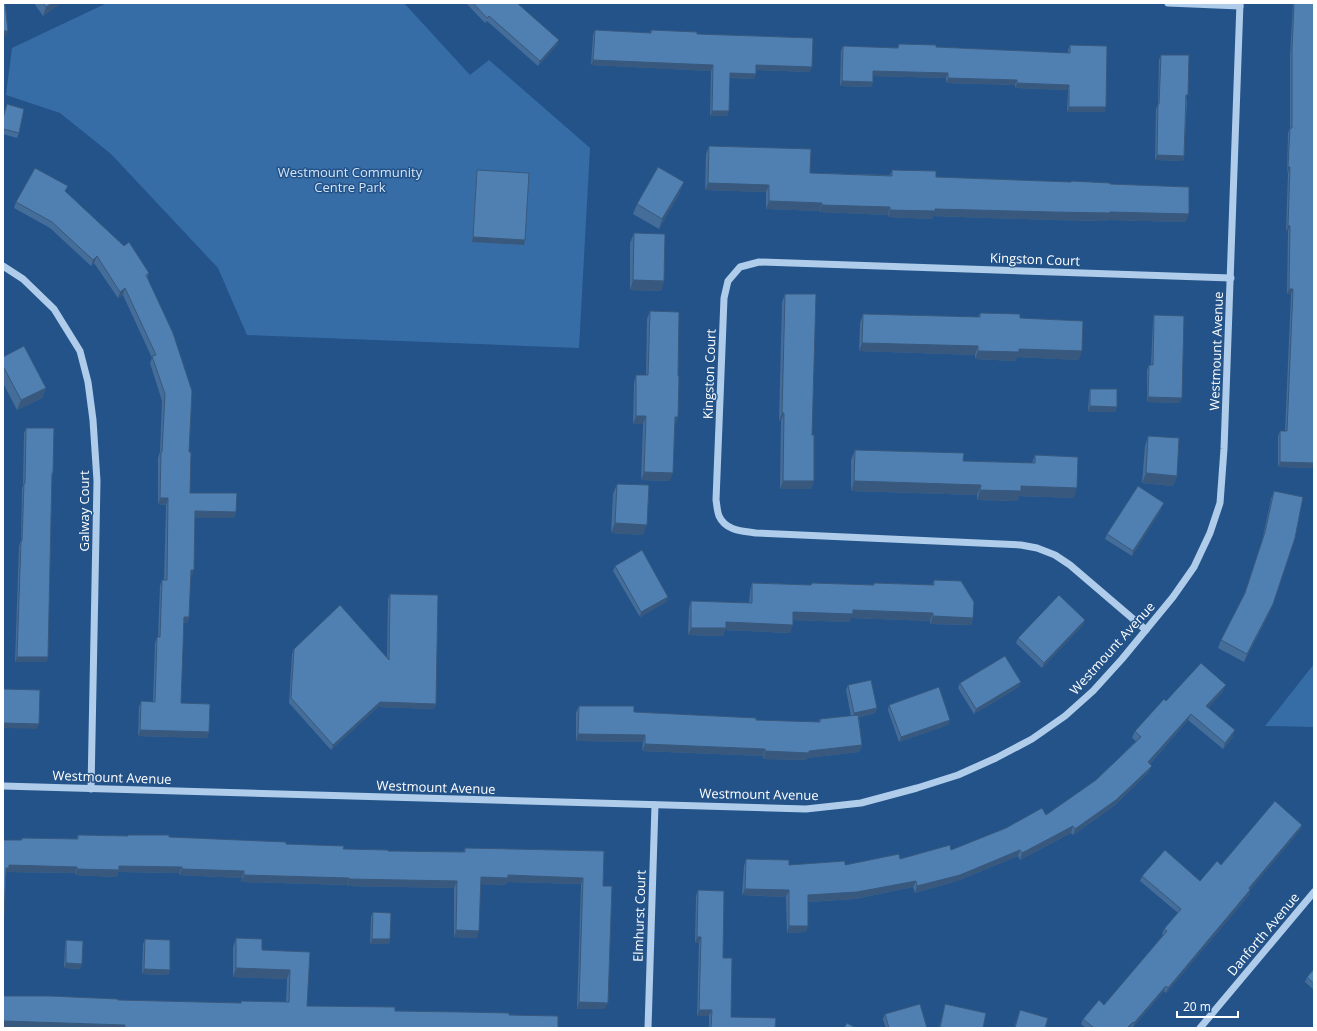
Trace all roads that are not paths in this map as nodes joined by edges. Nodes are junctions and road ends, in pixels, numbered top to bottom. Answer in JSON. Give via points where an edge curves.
{"nodes":[{"id":1,"x":1168,"y":3,"type":"edge"},
{"id":2,"x":1240,"y":5,"type":"edge"},
{"id":3,"x":3,"y":266,"type":"edge"},
{"id":4,"x":1231,"y":278,"type":"junction"},
{"id":5,"x":1146,"y":630,"type":"junction"},
{"id":6,"x":3,"y":786,"type":"edge"},
{"id":7,"x":91,"y":789,"type":"junction"},
{"id":8,"x":655,"y":805,"type":"junction"},
{"id":9,"x":1314,"y":892,"type":"edge"},
{"id":10,"x":648,"y":1028,"type":"edge"},
{"id":11,"x":1200,"y":1028,"type":"edge"}],
"edges":[{"from":1,"to":2,"type":"street"},
{"from":2,"to":4,"type":"street","name":"Westmount Avenue"},
{"from":3,"to":7,"type":"street","name":"Galway Court","via":[[23,279],[54,309],[80,351],[88,382],[97,481]]},
{"from":4,"to":5,"type":"street","name":"Westmount Avenue","via":[[1220,503],[1210,533],[1194,567]]},
{"from":4,"to":5,"type":"street","name":"Kingston Court","via":[[759,262],[740,267],[728,281],[725,292],[716,500],[720,516],[727,526],[737,531],[756,533],[1021,545],[1037,548],[1055,554],[1070,565]]},
{"from":5,"to":8,"type":"street","name":"Westmount Avenue","via":[[1093,691],[1065,716],[1032,739],[958,774],[861,803],[806,809]]},
{"from":6,"to":7,"type":"street","name":"Westmount Avenue"},
{"from":7,"to":8,"type":"street","name":"Westmount Avenue"},
{"from":8,"to":10,"type":"street","name":"Elmhurst Court"},
{"from":9,"to":11,"type":"street","name":"Danforth Avenue"}]}
